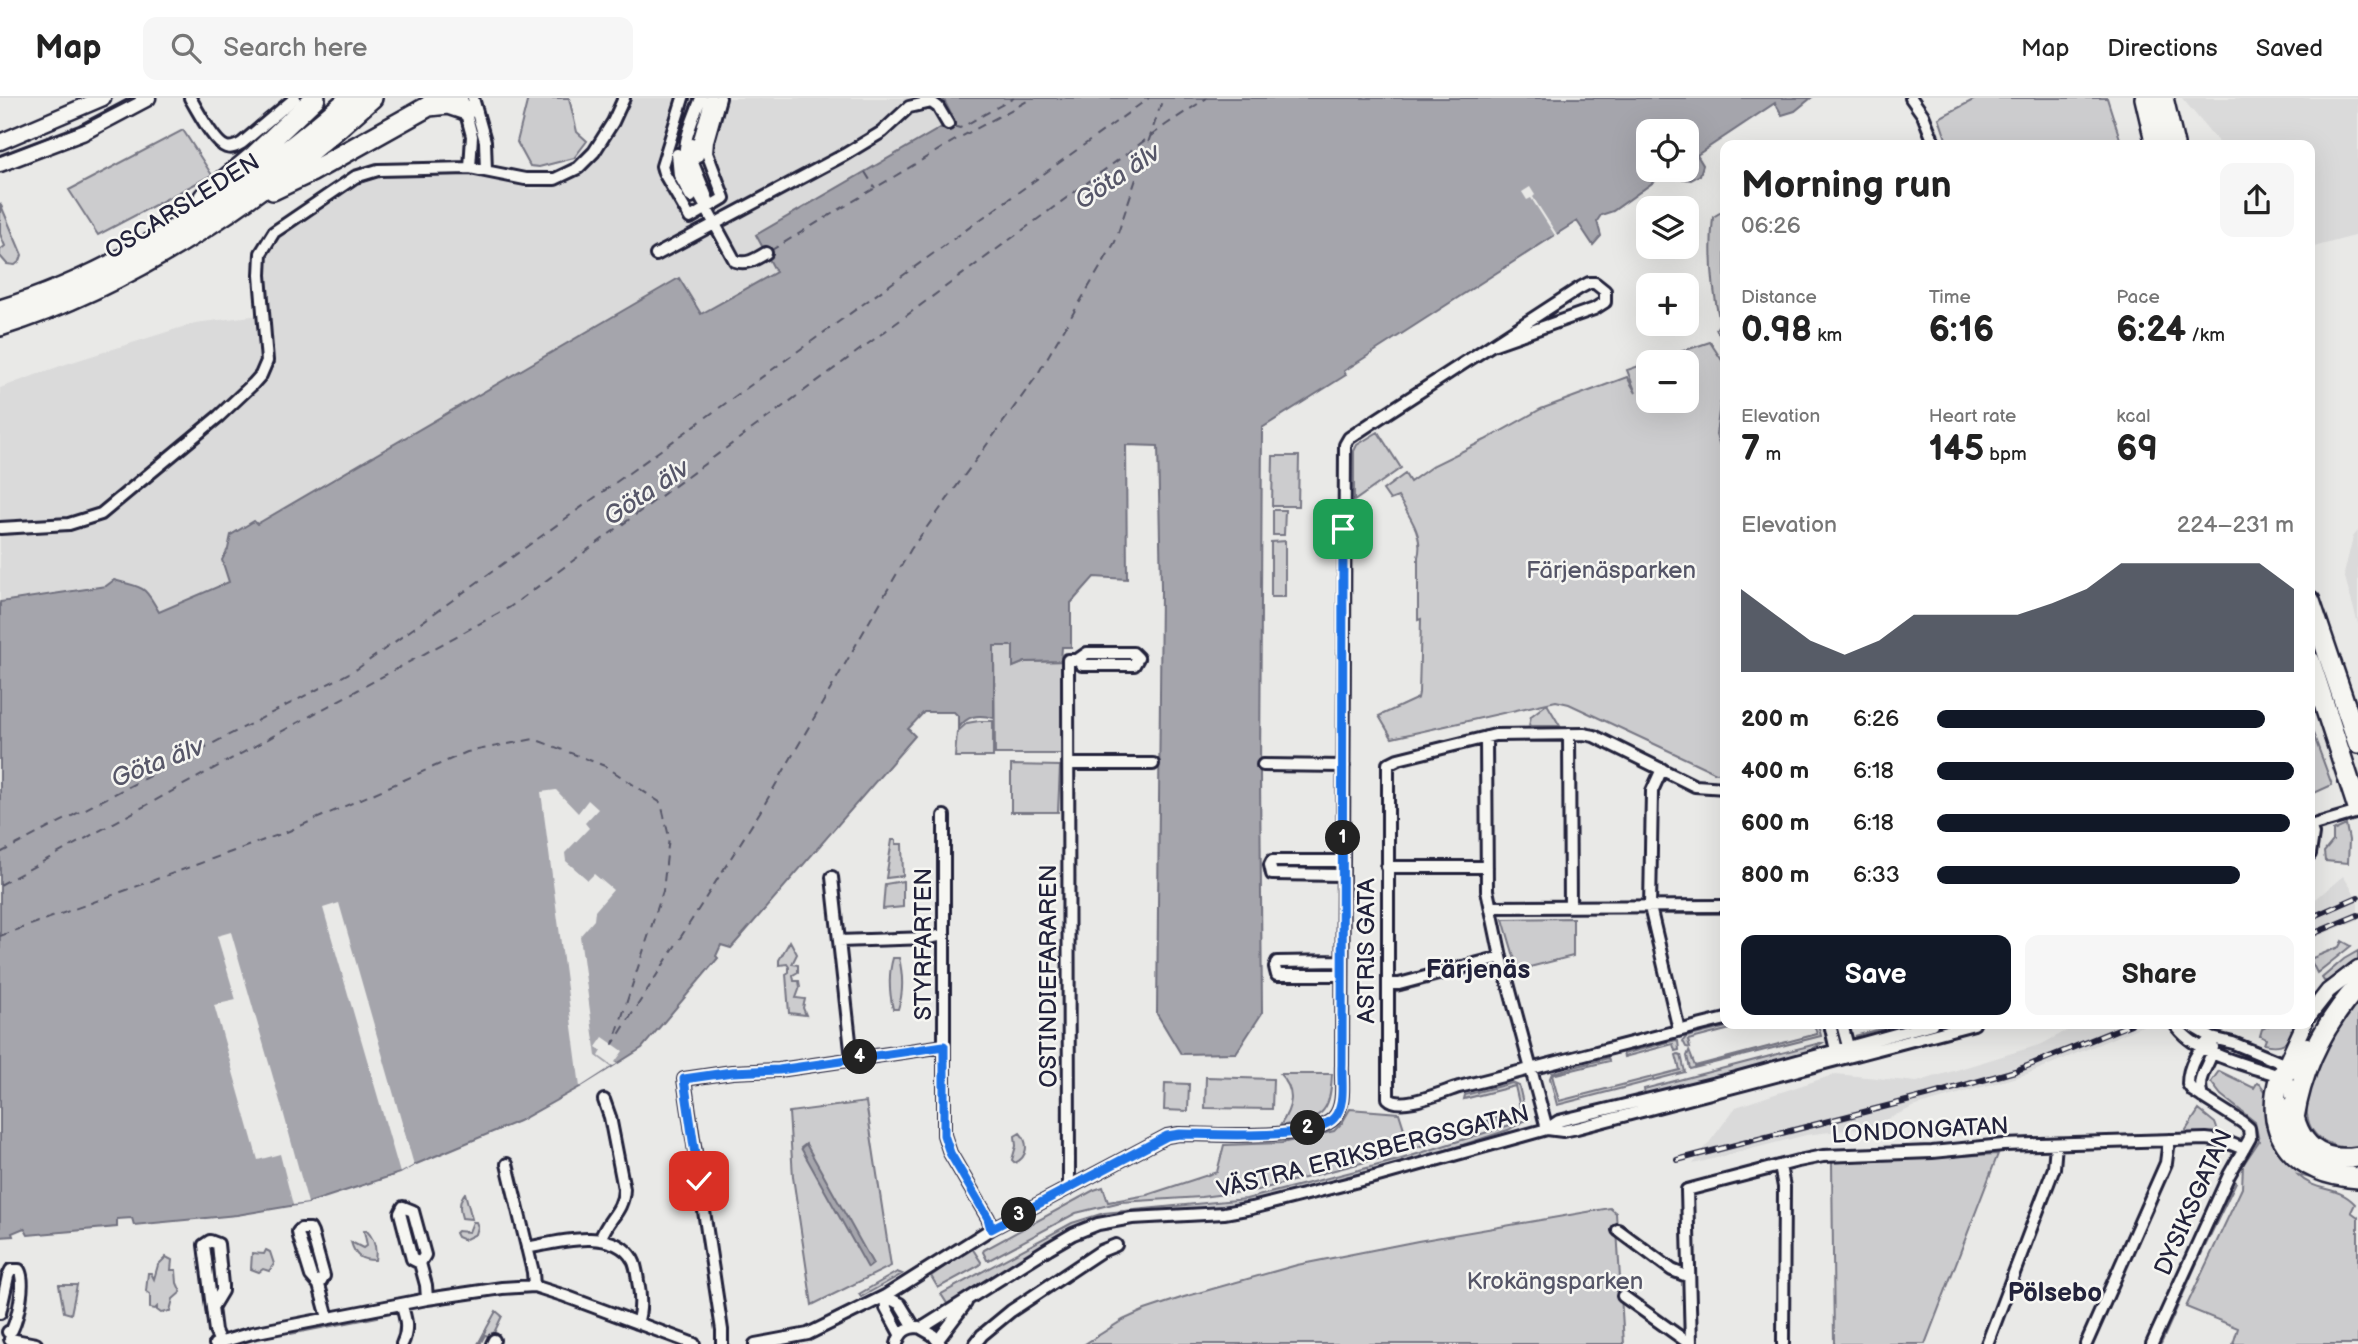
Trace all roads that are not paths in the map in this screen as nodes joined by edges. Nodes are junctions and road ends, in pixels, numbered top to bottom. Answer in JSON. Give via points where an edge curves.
{"nodes":[{"id":1,"x":103,"y":98,"type":"edge"},
{"id":2,"x":148,"y":98,"type":"edge"},
{"id":3,"x":190,"y":98,"type":"edge"},
{"id":4,"x":295,"y":98,"type":"edge"},
{"id":5,"x":315,"y":98,"type":"edge"},
{"id":6,"x":350,"y":98,"type":"edge"},
{"id":7,"x":372,"y":98,"type":"edge"},
{"id":8,"x":624,"y":98,"type":"edge"},
{"id":9,"x":686,"y":98,"type":"edge"},
{"id":10,"x":695,"y":98,"type":"edge"},
{"id":11,"x":703,"y":98,"type":"edge"},
{"id":12,"x":715,"y":98,"type":"edge"},
{"id":13,"x":1912,"y":98,"type":"edge"},
{"id":14,"x":1923,"y":98,"type":"edge"},
{"id":15,"x":2145,"y":98,"type":"edge"},
{"id":16,"x":2163,"y":98,"type":"edge"},
{"id":17,"x":433,"y":102,"type":"edge"},
{"id":18,"x":467,"y":102,"type":"edge"},
{"id":19,"x":1923,"y":115,"type":"junction"},
{"id":20,"x":948,"y":124,"type":"dead end"},
{"id":21,"x":1933,"y":140,"type":"edge"},
{"id":22,"x":2155,"y":140,"type":"edge"},
{"id":23,"x":2173,"y":140,"type":"edge"},
{"id":24,"x":0,"y":142,"type":"edge"},
{"id":25,"x":0,"y":164,"type":"edge"},
{"id":26,"x":470,"y":169,"type":"junction"},
{"id":27,"x":486,"y":171,"type":"junction"},
{"id":28,"x":707,"y":207,"type":"junction"},
{"id":29,"x":230,"y":210,"type":"junction"},
{"id":30,"x":714,"y":225,"type":"junction"},
{"id":31,"x":158,"y":238,"type":"junction"},
{"id":32,"x":766,"y":253,"type":"dead end"},
{"id":33,"x":656,"y":256,"type":"dead end"},
{"id":34,"x":0,"y":310,"type":"edge"},
{"id":35,"x":0,"y":326,"type":"edge"},
{"id":36,"x":1492,"y":345,"type":"junction"},
{"id":37,"x":0,"y":528,"type":"edge"},
{"id":38,"x":2315,"y":616,"type":"edge"},
{"id":39,"x":1077,"y":660,"type":"junction"},
{"id":40,"x":2315,"y":677,"type":"edge"},
{"id":41,"x":1569,"y":734,"type":"junction"},
{"id":42,"x":1486,"y":737,"type":"junction"},
{"id":43,"x":2358,"y":743,"type":"edge"},
{"id":44,"x":1069,"y":764,"type":"junction"},
{"id":45,"x":1153,"y":764,"type":"dead end"},
{"id":46,"x":1263,"y":765,"type":"dead end"},
{"id":47,"x":1343,"y":766,"type":"junction"},
{"id":48,"x":1662,"y":769,"type":"junction"},
{"id":49,"x":1720,"y":788,"type":"edge"},
{"id":50,"x":2358,"y":810,"type":"edge"},
{"id":51,"x":944,"y":816,"type":"dead end"},
{"id":52,"x":2315,"y":823,"type":"edge"},
{"id":53,"x":1342,"y":861,"type":"junction"},
{"id":54,"x":1387,"y":867,"type":"junction"},
{"id":55,"x":1487,"y":867,"type":"junction"},
{"id":56,"x":1342,"y":875,"type":"junction"},
{"id":57,"x":832,"y":877,"type":"dead end"},
{"id":58,"x":1720,"y":906,"type":"edge"},
{"id":59,"x":1491,"y":907,"type":"junction"},
{"id":60,"x":1570,"y":907,"type":"junction"},
{"id":61,"x":1650,"y":907,"type":"junction"},
{"id":62,"x":944,"y":935,"type":"junction"},
{"id":63,"x":839,"y":941,"type":"junction"},
{"id":64,"x":1501,"y":957,"type":"junction"},
{"id":65,"x":1342,"y":961,"type":"junction"},
{"id":66,"x":2358,"y":968,"type":"edge"},
{"id":67,"x":1342,"y":975,"type":"junction"},
{"id":68,"x":1388,"y":984,"type":"junction"},
{"id":69,"x":2358,"y":984,"type":"edge"},
{"id":70,"x":2315,"y":1008,"type":"edge"},
{"id":71,"x":1720,"y":1020,"type":"edge"},
{"id":72,"x":1831,"y":1029,"type":"edge"},
{"id":73,"x":1843,"y":1029,"type":"edge"},
{"id":74,"x":1917,"y":1029,"type":"edge"},
{"id":75,"x":1952,"y":1029,"type":"edge"},
{"id":76,"x":2184,"y":1029,"type":"edge"},
{"id":77,"x":2193,"y":1029,"type":"edge"},
{"id":78,"x":2302,"y":1029,"type":"edge"},
{"id":79,"x":1679,"y":1030,"type":"junction"},
{"id":80,"x":2212,"y":1038,"type":"junction"},
{"id":81,"x":2297,"y":1040,"type":"junction"},
{"id":82,"x":944,"y":1046,"type":"junction"},
{"id":83,"x":2201,"y":1048,"type":"junction"},
{"id":84,"x":1849,"y":1052,"type":"junction"},
{"id":85,"x":2212,"y":1053,"type":"junction"},
{"id":86,"x":1837,"y":1055,"type":"junction"},
{"id":87,"x":2271,"y":1057,"type":"junction"},
{"id":88,"x":852,"y":1059,"type":"junction"},
{"id":89,"x":1531,"y":1070,"type":"junction"},
{"id":90,"x":2283,"y":1072,"type":"junction"},
{"id":91,"x":2291,"y":1096,"type":"joint"},
{"id":92,"x":2202,"y":1097,"type":"junction"},
{"id":93,"x":604,"y":1100,"type":"dead end"},
{"id":94,"x":2294,"y":1118,"type":"junction"},
{"id":95,"x":1547,"y":1129,"type":"junction"},
{"id":96,"x":2169,"y":1140,"type":"junction"},
{"id":97,"x":2056,"y":1144,"type":"junction"},
{"id":98,"x":2244,"y":1149,"type":"junction"},
{"id":99,"x":2358,"y":1157,"type":"edge"},
{"id":100,"x":508,"y":1164,"type":"dead end"},
{"id":101,"x":1780,"y":1166,"type":"junction"},
{"id":102,"x":2358,"y":1178,"type":"edge"},
{"id":103,"x":1069,"y":1188,"type":"junction"},
{"id":104,"x":991,"y":1229,"type":"junction"},
{"id":105,"x":1618,"y":1230,"type":"dead end"},
{"id":106,"x":601,"y":1238,"type":"junction"},
{"id":107,"x":1116,"y":1245,"type":"dead end"},
{"id":108,"x":527,"y":1248,"type":"junction"},
{"id":109,"x":420,"y":1263,"type":"dead end"},
{"id":110,"x":1689,"y":1277,"type":"junction"},
{"id":111,"x":319,"y":1285,"type":"dead end"},
{"id":112,"x":534,"y":1286,"type":"junction"},
{"id":113,"x":975,"y":1293,"type":"junction"},
{"id":114,"x":885,"y":1296,"type":"junction"},
{"id":115,"x":1623,"y":1296,"type":"dead end"},
{"id":116,"x":427,"y":1299,"type":"junction"},
{"id":117,"x":401,"y":1304,"type":"junction"},
{"id":118,"x":213,"y":1306,"type":"junction"},
{"id":119,"x":0,"y":1313,"type":"edge"},
{"id":120,"x":328,"y":1318,"type":"junction"},
{"id":121,"x":637,"y":1323,"type":"junction"},
{"id":122,"x":918,"y":1327,"type":"junction"},
{"id":123,"x":7,"y":1335,"type":"edge"},
{"id":124,"x":899,"y":1339,"type":"edge"},
{"id":125,"x":939,"y":1342,"type":"edge"},
{"id":126,"x":217,"y":1343,"type":"edge"},
{"id":127,"x":36,"y":1344,"type":"edge"},
{"id":128,"x":402,"y":1344,"type":"edge"},
{"id":129,"x":694,"y":1344,"type":"edge"},
{"id":130,"x":722,"y":1344,"type":"edge"},
{"id":131,"x":761,"y":1344,"type":"edge"},
{"id":132,"x":975,"y":1344,"type":"edge"},
{"id":133,"x":1690,"y":1344,"type":"edge"},
{"id":134,"x":1783,"y":1344,"type":"edge"},
{"id":135,"x":1987,"y":1344,"type":"edge"},
{"id":136,"x":2086,"y":1344,"type":"edge"},
{"id":137,"x":2152,"y":1344,"type":"edge"}],
"edges":[{"from":1,"to":24,"type":"street"},
{"from":2,"to":25,"type":"street","via":[[93,128]]},
{"from":3,"to":4,"type":"street","via":[[219,142],[228,148],[242,143]]},
{"from":5,"to":31,"type":"highway"},
{"from":6,"to":31,"type":"highway","name":"OSCARSLEDEN","via":[[274,161]]},
{"from":7,"to":29,"type":"highway","name":"OSCARSLEDEN","via":[[305,156]]},
{"from":8,"to":27,"type":"street","via":[[603,138],[572,172],[535,181]]},
{"from":9,"to":28,"type":"street","via":[[662,166],[664,173]]},
{"from":10,"to":28,"type":"street","via":[[677,159],[683,184]]},
{"from":11,"to":28,"type":"street","via":[[691,153]]},
{"from":12,"to":28,"type":"street","via":[[697,152]]},
{"from":13,"to":19,"type":"street"},
{"from":14,"to":19,"type":"street"},
{"from":15,"to":22,"type":"highway"},
{"from":16,"to":23,"type":"highway"},
{"from":17,"to":18,"type":"highway"},
{"from":17,"to":29,"type":"highway","via":[[311,172]]},
{"from":18,"to":26,"type":"street"},
{"from":18,"to":27,"type":"street","via":[[485,141]]},
{"from":19,"to":21,"type":"street"},
{"from":20,"to":30,"type":"street","via":[[930,102],[909,107],[883,132]]},
{"from":26,"to":27,"type":"street"},
{"from":26,"to":37,"type":"street","via":[[367,173],[274,232],[260,261],[267,361],[253,384],[101,514],[69,524]]},
{"from":28,"to":30,"type":"street"},
{"from":29,"to":35,"type":"highway","name":"OSCARSLEDEN","via":[[98,286]]},
{"from":30,"to":32,"type":"street","via":[[735,261],[750,262]]},
{"from":30,"to":33,"type":"street"},
{"from":31,"to":34,"type":"highway","name":"OSCARSLEDEN","via":[[53,291]]},
{"from":36,"to":36,"type":"street","via":[[1589,283],[1605,291],[1605,302],[1594,309]]},
{"from":36,"to":47,"type":"street","via":[[1349,438],[1344,450]]},
{"from":38,"to":43,"type":"highway"},
{"from":39,"to":39,"type":"street","via":[[1082,665],[1135,665],[1138,658],[1133,653],[1087,653]]},
{"from":39,"to":44,"type":"street","name":"OSTINDIEFARAREN","via":[[1068,660]]},
{"from":40,"to":50,"type":"highway"},
{"from":41,"to":42,"type":"street","name":"ASTRIS GATA"},
{"from":41,"to":48,"type":"street","name":"ASTRIS GATA","via":[[1594,736]]},
{"from":41,"to":60,"type":"street"},
{"from":42,"to":54,"type":"street","name":"ASTRIS GATA","via":[[1388,764]]},
{"from":42,"to":55,"type":"street"},
{"from":44,"to":45,"type":"street"},
{"from":44,"to":103,"type":"street","name":"OSTINDIEFARAREN"},
{"from":46,"to":47,"type":"street"},
{"from":47,"to":53,"type":"street"},
{"from":48,"to":49,"type":"street","name":"ASTRIS GATA","via":[[1695,786]]},
{"from":48,"to":61,"type":"street","via":[[1652,791]]},
{"from":50,"to":52,"type":"street"},
{"from":51,"to":62,"type":"street","name":"STYRFARTEN"},
{"from":53,"to":56,"type":"street"},
{"from":53,"to":56,"type":"street","via":[[1272,861],[1270,865],[1272,874]]},
{"from":54,"to":55,"type":"street"},
{"from":54,"to":68,"type":"street","name":"ASTRIS GATA"},
{"from":55,"to":59,"type":"street"},
{"from":56,"to":65,"type":"street"},
{"from":57,"to":63,"type":"street"},
{"from":58,"to":61,"type":"street"},
{"from":59,"to":60,"type":"street"},
{"from":59,"to":64,"type":"street"},
{"from":60,"to":61,"type":"street"},
{"from":61,"to":79,"type":"street"},
{"from":62,"to":63,"type":"street"},
{"from":62,"to":82,"type":"street","name":"STYRFARTEN"},
{"from":63,"to":88,"type":"street"},
{"from":64,"to":68,"type":"street"},
{"from":64,"to":89,"type":"street"},
{"from":65,"to":67,"type":"street"},
{"from":65,"to":67,"type":"street","via":[[1277,962],[1275,973]]},
{"from":66,"to":70,"type":"street"},
{"from":67,"to":103,"type":"street","via":[[1341,1102],[1330,1122],[1278,1134],[1167,1136]]},
{"from":68,"to":89,"type":"street","name":"ASTRIS GATA","via":[[1387,1089],[1391,1102],[1403,1104]]},
{"from":69,"to":90,"type":"street","via":[[2331,1007],[2294,1070]]},
{"from":69,"to":94,"type":"highway","via":[[2323,1032],[2299,1091]]},
{"from":71,"to":79,"type":"street","name":"ASTRIS GATA"},
{"from":72,"to":86,"type":"street"},
{"from":73,"to":84,"type":"street"},
{"from":74,"to":84,"type":"street","name":"VÄSTRA ERIKSBERGSGATAN"},
{"from":75,"to":84,"type":"street","name":"VÄSTRA ERIKSBERGSGATAN"},
{"from":76,"to":83,"type":"street","via":[[2183,1035]]},
{"from":77,"to":80,"type":"street"},
{"from":78,"to":81,"type":"street"},
{"from":79,"to":89,"type":"street","name":"ASTRIS GATA"},
{"from":80,"to":83,"type":"street","name":"DYSIKSGATAN"},
{"from":80,"to":85,"type":"street","name":"DYSIKSGATAN"},
{"from":80,"to":87,"type":"street"},
{"from":81,"to":87,"type":"street"},
{"from":81,"to":90,"type":"street"},
{"from":82,"to":88,"type":"street"},
{"from":82,"to":104,"type":"street","name":"STYRFARTEN","via":[[944,1135]]},
{"from":83,"to":85,"type":"street"},
{"from":83,"to":92,"type":"street","name":"DYSIKSGATAN","via":[[2188,1079],[2190,1088]]},
{"from":84,"to":86,"type":"street","name":"VÄSTRA ERIKSBERGSGATAN"},
{"from":85,"to":90,"type":"street"},
{"from":85,"to":92,"type":"street","name":"DYSIKSGATAN","via":[[2201,1076]]},
{"from":86,"to":95,"type":"street","name":"VÄSTRA ERIKSBERGSGATAN","via":[[1559,1121]]},
{"from":87,"to":90,"type":"street"},
{"from":88,"to":130,"type":"street","via":[[684,1079]]},
{"from":89,"to":95,"type":"street"},
{"from":90,"to":91,"type":"street"},
{"from":90,"to":102,"type":"highway","via":[[2275,1107],[2277,1127],[2290,1152],[2314,1169]]},
{"from":91,"to":94,"type":"highway"},
{"from":92,"to":98,"type":"street","name":"DYSIKSGATAN","via":[[2249,1128]]},
{"from":93,"to":106,"type":"street","via":[[624,1201]]},
{"from":94,"to":99,"type":"highway","via":[[2303,1139],[2319,1153]]},
{"from":95,"to":113,"type":"street","name":"VÄSTRA ERIKSBERGSGATAN","via":[[1252,1208],[1098,1224]]},
{"from":96,"to":97,"type":"street","name":"LONDONGATAN"},
{"from":96,"to":98,"type":"street","name":"LONDONGATAN","via":[[2218,1140]]},
{"from":96,"to":136,"type":"street","via":[[2166,1163]]},
{"from":97,"to":101,"type":"street","name":"LONDONGATAN","via":[[1832,1156]]},
{"from":97,"to":135,"type":"street","via":[[2054,1168]]},
{"from":98,"to":137,"type":"street","name":"DYSIKSGATAN"},
{"from":100,"to":108,"type":"street"},
{"from":101,"to":110,"type":"street","name":"LONDONGATAN","via":[[1687,1190]]},
{"from":101,"to":134,"type":"street","via":[[1784,1187]]},
{"from":103,"to":104,"type":"street"},
{"from":104,"to":114,"type":"street"},
{"from":105,"to":110,"type":"street","via":[[1672,1270]]},
{"from":106,"to":108,"type":"street"},
{"from":106,"to":121,"type":"street","via":[[634,1261],[641,1306]]},
{"from":107,"to":132,"type":"street","via":[[1011,1311]]},
{"from":108,"to":112,"type":"street"},
{"from":109,"to":116,"type":"street"},
{"from":110,"to":133,"type":"street","name":"LONDONGATAN"},
{"from":111,"to":120,"type":"street"},
{"from":112,"to":116,"type":"street"},
{"from":112,"to":121,"type":"street"},
{"from":113,"to":122,"type":"street","name":"VÄSTRA ERIKSBERGSGATAN"},
{"from":113,"to":125,"type":"street","name":"VÄSTRA ERIKSBERGSGATAN"},
{"from":114,"to":122,"type":"street","via":[[900,1304]]},
{"from":114,"to":124,"type":"street"},
{"from":114,"to":131,"type":"street","via":[[808,1334]]},
{"from":115,"to":133,"type":"street","name":"LONDONGATAN"},
{"from":116,"to":117,"type":"street"},
{"from":117,"to":120,"type":"street"},
{"from":117,"to":128,"type":"street","via":[[407,1325]]},
{"from":118,"to":118,"type":"street","via":[[222,1285],[218,1244],[210,1241],[205,1245]]},
{"from":118,"to":126,"type":"street"},
{"from":119,"to":123,"type":"street","via":[[8,1276],[11,1270],[19,1270],[23,1278],[17,1314]]},
{"from":120,"to":126,"type":"street"},
{"from":121,"to":129,"type":"street"},
{"from":122,"to":124,"type":"street","name":"VÄSTRA ERIKSBERGSGATAN"},
{"from":122,"to":125,"type":"street"},
{"from":123,"to":127,"type":"street"}]}
